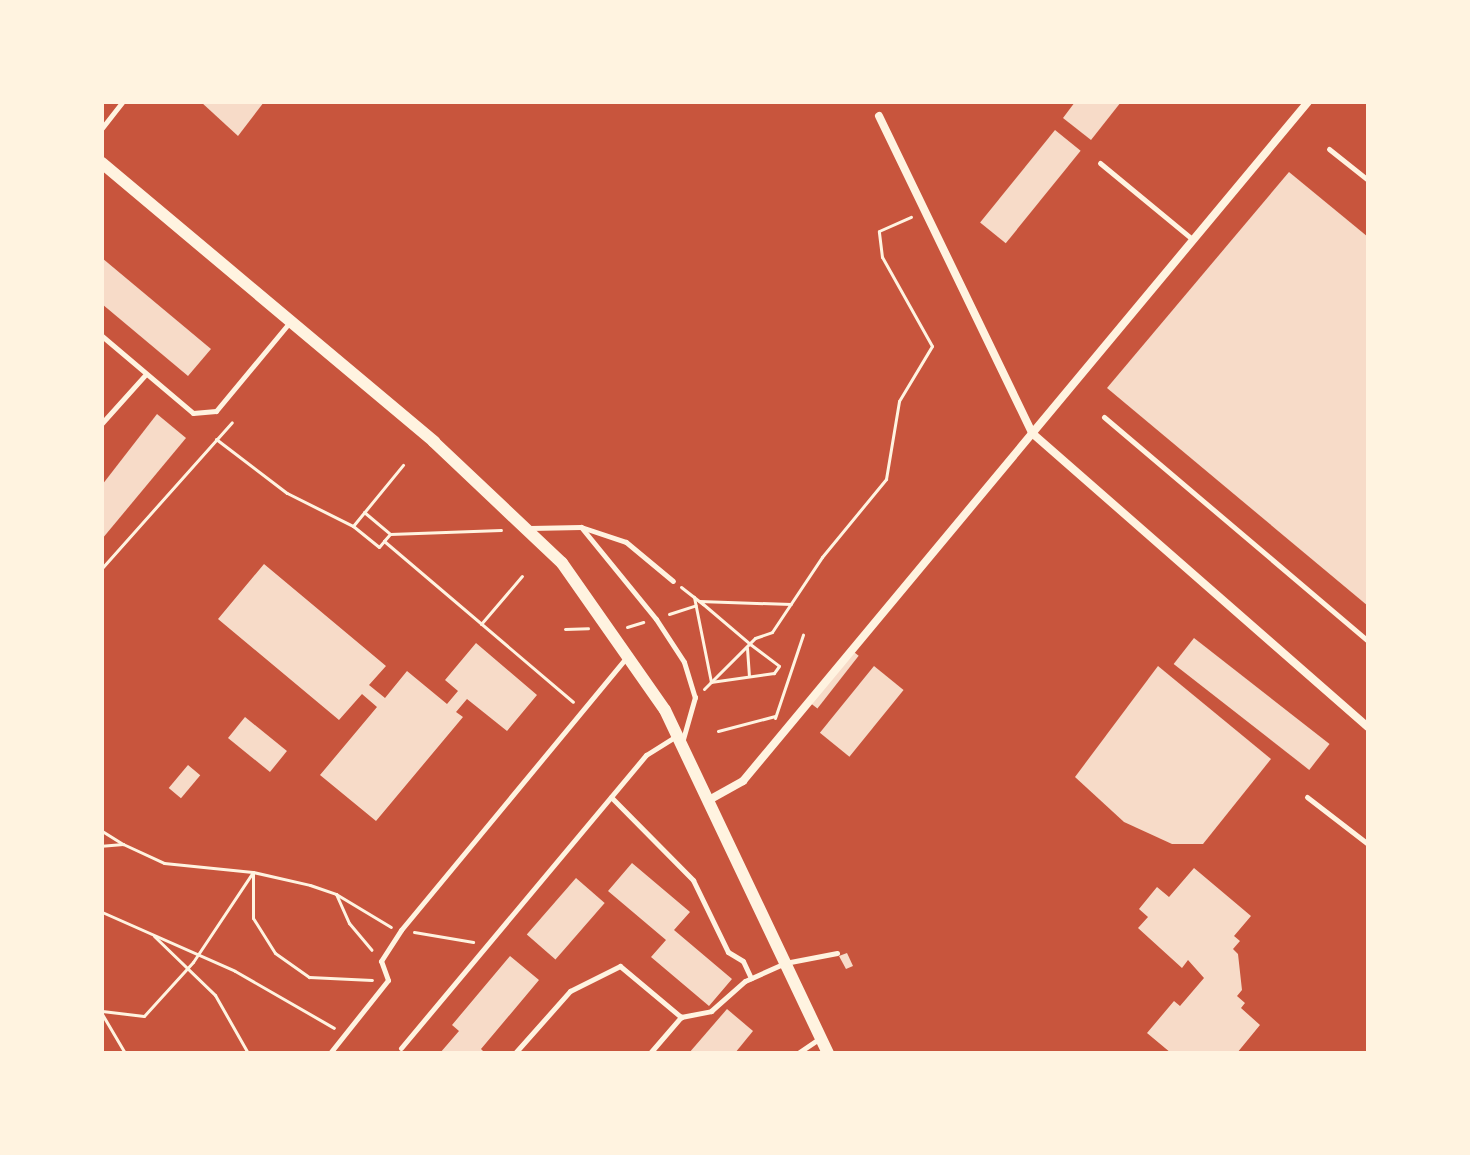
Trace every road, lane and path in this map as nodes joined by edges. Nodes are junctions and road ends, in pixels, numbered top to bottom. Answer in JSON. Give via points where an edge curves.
{"nodes":[{"id":1,"x":122,"y":102,"type":"edge"},
{"id":2,"x":1308,"y":102,"type":"edge"},
{"id":3,"x":879,"y":116,"type":"dead end"},
{"id":4,"x":102,"y":128,"type":"edge"},
{"id":5,"x":1329,"y":149,"type":"dead end"},
{"id":6,"x":102,"y":163,"type":"edge"},
{"id":7,"x":1100,"y":163,"type":"dead end"},
{"id":8,"x":1368,"y":180,"type":"edge"},
{"id":9,"x":925,"y":210,"type":"junction"},
{"id":10,"x":1191,"y":238,"type":"junction"},
{"id":11,"x":291,"y":322,"type":"junction"},
{"id":12,"x":102,"y":336,"type":"edge"},
{"id":13,"x":145,"y":375,"type":"junction"},
{"id":14,"x":1104,"y":417,"type":"dead end"},
{"id":15,"x":232,"y":422,"type":"dead end"},
{"id":16,"x":102,"y":423,"type":"edge"},
{"id":17,"x":1032,"y":433,"type":"junction"},
{"id":18,"x":216,"y":439,"type":"junction"},
{"id":19,"x":403,"y":465,"type":"dead end"},
{"id":20,"x":364,"y":512,"type":"junction"},
{"id":21,"x":353,"y":526,"type":"junction"},
{"id":22,"x":581,"y":527,"type":"junction"},
{"id":23,"x":530,"y":528,"type":"junction"},
{"id":24,"x":390,"y":534,"type":"junction"},
{"id":25,"x":384,"y":541,"type":"junction"},
{"id":26,"x":102,"y":568,"type":"edge"},
{"id":27,"x":522,"y":576,"type":"dead end"},
{"id":28,"x":673,"y":581,"type":"joint"},
{"id":29,"x":694,"y":597,"type":"junction"},
{"id":30,"x":699,"y":601,"type":"junction"},
{"id":31,"x":792,"y":604,"type":"junction"},
{"id":32,"x":481,"y":624,"type":"junction"},
{"id":33,"x":598,"y":628,"type":"dead end"},
{"id":34,"x":565,"y":629,"type":"dead end"},
{"id":35,"x":803,"y":635,"type":"dead end"},
{"id":36,"x":1368,"y":641,"type":"edge"},
{"id":37,"x":749,"y":646,"type":"junction"},
{"id":38,"x":630,"y":653,"type":"junction"},
{"id":39,"x":749,"y":676,"type":"junction"},
{"id":40,"x":711,"y":682,"type":"junction"},
{"id":41,"x":695,"y":697,"type":"junction"},
{"id":42,"x":801,"y":706,"type":"junction"},
{"id":43,"x":582,"y":710,"type":"junction"},
{"id":44,"x":776,"y":716,"type":"junction"},
{"id":45,"x":1368,"y":727,"type":"edge"},
{"id":46,"x":772,"y":728,"type":"dead end"},
{"id":47,"x":718,"y":731,"type":"dead end"},
{"id":48,"x":680,"y":739,"type":"junction"},
{"id":49,"x":611,"y":797,"type":"junction"},
{"id":50,"x":1307,"y":797,"type":"dead end"},
{"id":51,"x":709,"y":800,"type":"junction"},
{"id":52,"x":102,"y":831,"type":"edge"},
{"id":53,"x":123,"y":844,"type":"junction"},
{"id":54,"x":1368,"y":844,"type":"edge"},
{"id":55,"x":102,"y":846,"type":"edge"},
{"id":56,"x":253,"y":872,"type":"junction"},
{"id":57,"x":336,"y":894,"type":"junction"},
{"id":58,"x":102,"y":912,"type":"edge"},
{"id":59,"x":401,"y":930,"type":"junction"},
{"id":60,"x":152,"y":933,"type":"junction"},
{"id":61,"x":488,"y":944,"type":"junction"},
{"id":62,"x":837,"y":953,"type":"dead end"},
{"id":63,"x":198,"y":954,"type":"junction"},
{"id":64,"x":381,"y":961,"type":"junction"},
{"id":65,"x":785,"y":963,"type":"junction"},
{"id":66,"x":185,"y":970,"type":"junction"},
{"id":67,"x":751,"y":978,"type":"junction"},
{"id":68,"x":388,"y":980,"type":"junction"},
{"id":69,"x":102,"y":1012,"type":"edge"},
{"id":70,"x":681,"y":1017,"type":"junction"},
{"id":71,"x":344,"y":1034,"type":"junction"},
{"id":72,"x":820,"y":1038,"type":"junction"},
{"id":73,"x":401,"y":1048,"type":"dead end"},
{"id":74,"x":125,"y":1053,"type":"edge"},
{"id":75,"x":248,"y":1053,"type":"edge"},
{"id":76,"x":330,"y":1053,"type":"edge"},
{"id":77,"x":515,"y":1053,"type":"edge"},
{"id":78,"x":650,"y":1053,"type":"edge"},
{"id":79,"x":798,"y":1053,"type":"edge"},
{"id":80,"x":828,"y":1053,"type":"edge"}],
"edges":[{"from":1,"to":4,"type":"lane"},
{"from":2,"to":10,"type":"street"},
{"from":3,"to":9,"type":"street"},
{"from":5,"to":8,"type":"lane"},
{"from":6,"to":11,"type":"street"},
{"from":7,"to":10,"type":"lane"},
{"from":9,"to":17,"type":"street"},
{"from":9,"to":31,"type":"path","via":[[879,231],[882,257],[932,346],[899,401],[886,479],[822,557]]},
{"from":10,"to":17,"type":"street"},
{"from":11,"to":13,"type":"lane","via":[[216,411],[193,413]]},
{"from":11,"to":23,"type":"street"},
{"from":12,"to":13,"type":"lane"},
{"from":13,"to":16,"type":"lane"},
{"from":14,"to":36,"type":"lane"},
{"from":15,"to":18,"type":"path"},
{"from":17,"to":42,"type":"street"},
{"from":17,"to":45,"type":"street"},
{"from":18,"to":21,"type":"path","via":[[287,493]]},
{"from":18,"to":26,"type":"path"},
{"from":19,"to":20,"type":"path"},
{"from":20,"to":21,"type":"path"},
{"from":20,"to":24,"type":"path"},
{"from":21,"to":25,"type":"path","via":[[379,547]]},
{"from":22,"to":23,"type":"lane"},
{"from":22,"to":28,"type":"lane","via":[[626,542]]},
{"from":22,"to":41,"type":"lane","via":[[656,619],[684,662]]},
{"from":23,"to":24,"type":"path"},
{"from":23,"to":38,"type":"street"},
{"from":24,"to":25,"type":"path"},
{"from":25,"to":32,"type":"path"},
{"from":27,"to":32,"type":"path"},
{"from":28,"to":29,"type":"path"},
{"from":29,"to":30,"type":"path"},
{"from":29,"to":40,"type":"path"},
{"from":30,"to":31,"type":"path"},
{"from":30,"to":37,"type":"path"},
{"from":31,"to":37,"type":"path","via":[[772,632]]},
{"from":32,"to":43,"type":"path"},
{"from":33,"to":34,"type":"path"},
{"from":35,"to":44,"type":"path"},
{"from":37,"to":39,"type":"path"},
{"from":37,"to":39,"type":"path","via":[[779,666],[774,673]]},
{"from":37,"to":40,"type":"path"},
{"from":38,"to":43,"type":"lane"},
{"from":38,"to":48,"type":"street"},
{"from":39,"to":40,"type":"path"},
{"from":40,"to":41,"type":"path"},
{"from":41,"to":48,"type":"lane"},
{"from":42,"to":44,"type":"path"},
{"from":42,"to":51,"type":"street","via":[[743,781]]},
{"from":43,"to":59,"type":"lane"},
{"from":44,"to":46,"type":"path"},
{"from":44,"to":47,"type":"path"},
{"from":48,"to":49,"type":"lane","via":[[652,749]]},
{"from":48,"to":51,"type":"street"},
{"from":49,"to":61,"type":"lane"},
{"from":49,"to":67,"type":"lane","via":[[693,880],[728,952],[743,961]]},
{"from":50,"to":54,"type":"lane"},
{"from":51,"to":65,"type":"street"},
{"from":52,"to":53,"type":"path"},
{"from":53,"to":55,"type":"path"},
{"from":53,"to":56,"type":"path","via":[[164,863]]},
{"from":56,"to":57,"type":"path"},
{"from":56,"to":63,"type":"path"},
{"from":56,"to":68,"type":"path","via":[[253,918],[275,953],[309,977]]},
{"from":57,"to":59,"type":"path"},
{"from":57,"to":64,"type":"path","via":[[349,923]]},
{"from":58,"to":60,"type":"path"},
{"from":59,"to":61,"type":"path"},
{"from":59,"to":64,"type":"lane"},
{"from":60,"to":63,"type":"path"},
{"from":60,"to":66,"type":"path"},
{"from":61,"to":73,"type":"lane"},
{"from":62,"to":65,"type":"lane"},
{"from":63,"to":66,"type":"path"},
{"from":63,"to":71,"type":"path"},
{"from":64,"to":68,"type":"lane"},
{"from":65,"to":67,"type":"lane"},
{"from":65,"to":72,"type":"street"},
{"from":66,"to":69,"type":"path","via":[[144,1016]]},
{"from":66,"to":75,"type":"path","via":[[215,995]]},
{"from":67,"to":70,"type":"lane","via":[[711,1011]]},
{"from":68,"to":71,"type":"lane"},
{"from":69,"to":74,"type":"path"},
{"from":70,"to":77,"type":"lane","via":[[620,966],[570,991]]},
{"from":70,"to":78,"type":"lane"},
{"from":71,"to":76,"type":"lane"},
{"from":72,"to":79,"type":"lane"},
{"from":72,"to":80,"type":"street"}]}
